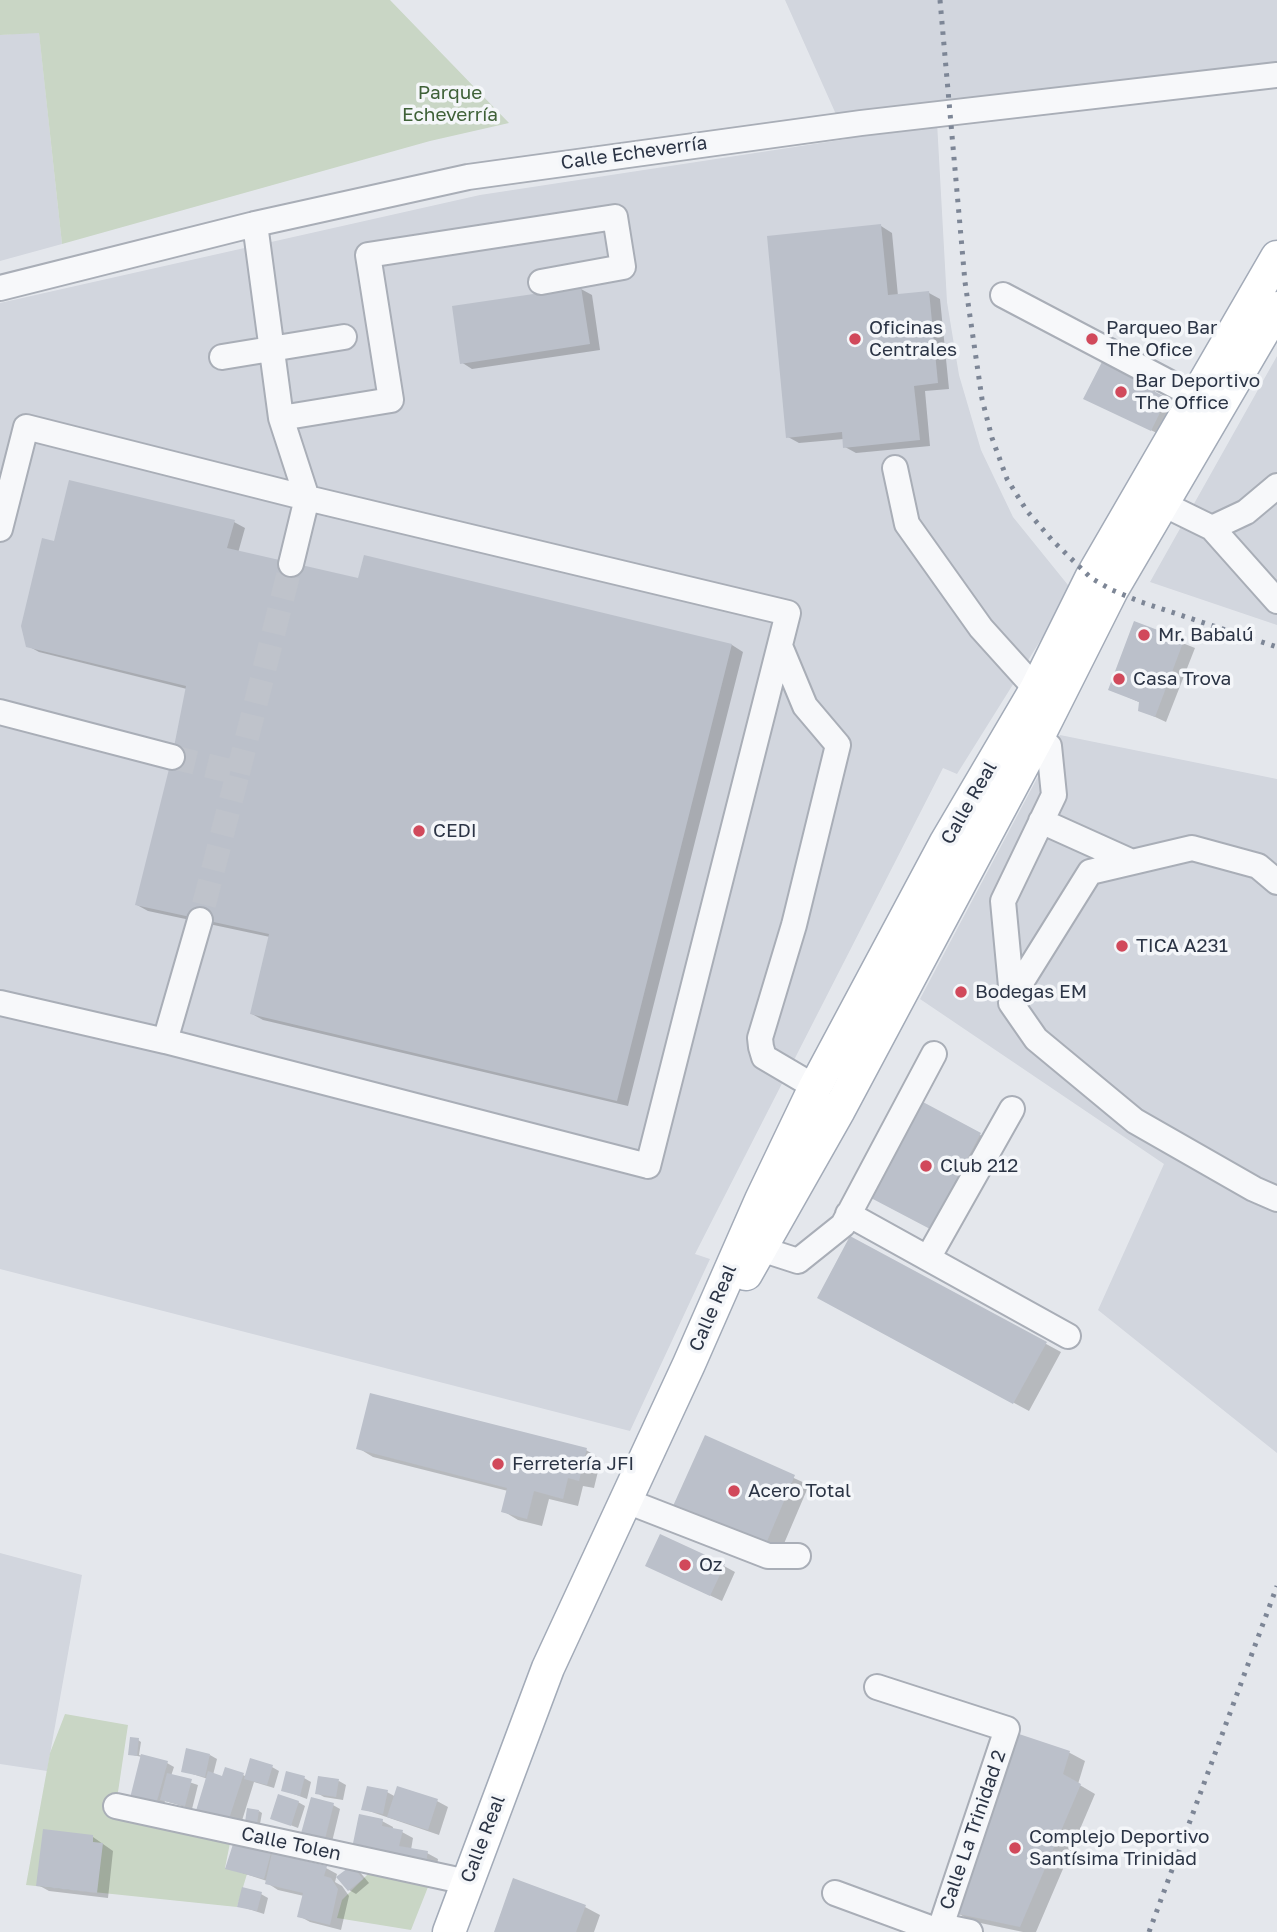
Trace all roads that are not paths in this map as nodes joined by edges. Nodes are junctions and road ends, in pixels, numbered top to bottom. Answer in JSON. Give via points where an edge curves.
{"nodes":[{"id":1,"x":1277,"y":75,"type":"edge"},
{"id":2,"x":255,"y":223,"type":"junction"},
{"id":3,"x":1277,"y":257,"type":"edge"},
{"id":4,"x":541,"y":282,"type":"dead end"},
{"id":5,"x":0,"y":288,"type":"edge"},
{"id":6,"x":1277,"y":293,"type":"edge"},
{"id":7,"x":1003,"y":295,"type":"dead end"},
{"id":8,"x":1277,"y":308,"type":"edge"},
{"id":9,"x":344,"y":337,"type":"dead end"},
{"id":10,"x":272,"y":349,"type":"junction"},
{"id":11,"x":222,"y":357,"type":"dead end"},
{"id":12,"x":1208,"y":403,"type":"junction"},
{"id":13,"x":281,"y":418,"type":"junction"},
{"id":14,"x":895,"y":468,"type":"dead end"},
{"id":15,"x":1277,"y":486,"type":"edge"},
{"id":16,"x":307,"y":498,"type":"junction"},
{"id":17,"x":1163,"y":504,"type":"junction"},
{"id":18,"x":0,"y":528,"type":"edge"},
{"id":19,"x":1212,"y":528,"type":"junction"},
{"id":20,"x":291,"y":564,"type":"tunnel mouth"},
{"id":21,"x":1277,"y":601,"type":"edge"},
{"id":22,"x":780,"y":646,"type":"junction"},
{"id":23,"x":1036,"y":689,"type":"junction"},
{"id":24,"x":0,"y":712,"type":"edge"},
{"id":25,"x":1038,"y":737,"type":"junction"},
{"id":26,"x":172,"y":757,"type":"tunnel mouth"},
{"id":27,"x":1041,"y":821,"type":"junction"},
{"id":28,"x":1132,"y":862,"type":"junction"},
{"id":29,"x":1277,"y":882,"type":"edge"},
{"id":30,"x":200,"y":920,"type":"tunnel mouth"},
{"id":31,"x":1012,"y":997,"type":"junction"},
{"id":32,"x":0,"y":1003,"type":"edge"},
{"id":33,"x":165,"y":1041,"type":"junction"},
{"id":34,"x":875,"y":1043,"type":"junction"},
{"id":35,"x":934,"y":1054,"type":"dead end"},
{"id":36,"x":815,"y":1087,"type":"junction"},
{"id":37,"x":1013,"y":1109,"type":"dead end"},
{"id":38,"x":805,"y":1171,"type":"junction"},
{"id":39,"x":1277,"y":1199,"type":"edge"},
{"id":40,"x":848,"y":1214,"type":"junction"},
{"id":41,"x":761,"y":1250,"type":"junction"},
{"id":42,"x":928,"y":1258,"type":"junction"},
{"id":43,"x":1068,"y":1336,"type":"dead end"},
{"id":44,"x":689,"y":1364,"type":"junction"},
{"id":45,"x":624,"y":1500,"type":"junction"},
{"id":46,"x":798,"y":1556,"type":"dead end"},
{"id":47,"x":877,"y":1687,"type":"dead end"},
{"id":48,"x":116,"y":1806,"type":"dead end"},
{"id":49,"x":467,"y":1882,"type":"junction"},
{"id":50,"x":835,"y":1893,"type":"dead end"},
{"id":51,"x":940,"y":1929,"type":"edge"},
{"id":52,"x":449,"y":1932,"type":"edge"},
{"id":53,"x":970,"y":1932,"type":"edge"}],
"edges":[{"from":1,"to":2,"type":"street","name":"Calle Echeverría","via":[[610,156],[468,177]]},
{"from":2,"to":5,"type":"street","name":"Calle Echeverría"},
{"from":2,"to":10,"type":"street"},
{"from":3,"to":12,"type":"main road","name":"Calle Real"},
{"from":4,"to":13,"type":"street","via":[[623,267],[615,217],[368,255],[391,400]]},
{"from":6,"to":12,"type":"main road"},
{"from":7,"to":12,"type":"street"},
{"from":8,"to":12,"type":"main road","name":"Calle Real"},
{"from":9,"to":10,"type":"street"},
{"from":10,"to":11,"type":"street"},
{"from":10,"to":13,"type":"street"},
{"from":12,"to":17,"type":"main road","name":"Calle Real"},
{"from":12,"to":23,"type":"main road","name":"Calle Real","via":[[1091,578]]},
{"from":13,"to":16,"type":"street"},
{"from":14,"to":23,"type":"street","via":[[907,524],[981,628]]},
{"from":15,"to":19,"type":"street","via":[[1246,512]]},
{"from":16,"to":18,"type":"street","via":[[26,427]]},
{"from":16,"to":20,"type":"street"},
{"from":16,"to":22,"type":"street","via":[[788,613]]},
{"from":17,"to":19,"type":"street"},
{"from":17,"to":25,"type":"main road","name":"Calle Real","via":[[1112,590]]},
{"from":19,"to":21,"type":"street"},
{"from":22,"to":33,"type":"street","via":[[648,1166]]},
{"from":22,"to":36,"type":"street","via":[[805,706],[838,745],[794,925],[760,1038],[764,1057]]},
{"from":23,"to":36,"type":"main road","name":"Calle Real","via":[[946,842]]},
{"from":24,"to":26,"type":"street"},
{"from":25,"to":27,"type":"street","via":[[1049,746],[1054,795]]},
{"from":25,"to":34,"type":"main road","name":"Calle Real"},
{"from":27,"to":28,"type":"street"},
{"from":27,"to":31,"type":"street","via":[[1003,901]]},
{"from":28,"to":29,"type":"street","via":[[1192,848],[1258,866]]},
{"from":28,"to":31,"type":"street","via":[[1090,872]]},
{"from":30,"to":33,"type":"street"},
{"from":31,"to":39,"type":"street","via":[[1011,1003],[1036,1039],[1135,1121]]},
{"from":32,"to":33,"type":"street"},
{"from":34,"to":36,"type":"main road"},
{"from":34,"to":38,"type":"main road","name":"Calle Real"},
{"from":35,"to":40,"type":"street"},
{"from":36,"to":38,"type":"main road","via":[[818,1109]]},
{"from":36,"to":44,"type":"main road","name":"Calle Real"},
{"from":37,"to":42,"type":"street"},
{"from":38,"to":41,"type":"main road","name":"Calle Real"},
{"from":40,"to":41,"type":"street","via":[[843,1225],[799,1261]]},
{"from":40,"to":42,"type":"street"},
{"from":41,"to":44,"type":"main road","name":"Calle Real"},
{"from":42,"to":43,"type":"street"},
{"from":44,"to":45,"type":"main road","name":"Calle Real"},
{"from":45,"to":46,"type":"street","via":[[768,1556]]},
{"from":45,"to":49,"type":"main road","name":"Calle Real","via":[[548,1668]]},
{"from":47,"to":51,"type":"street","name":"Calle La Trinidad 2","via":[[1007,1729]]},
{"from":48,"to":49,"type":"street","name":"Calle Tolen"},
{"from":49,"to":52,"type":"main road","name":"Calle Real"},
{"from":50,"to":51,"type":"street"},
{"from":51,"to":53,"type":"street"}]}
